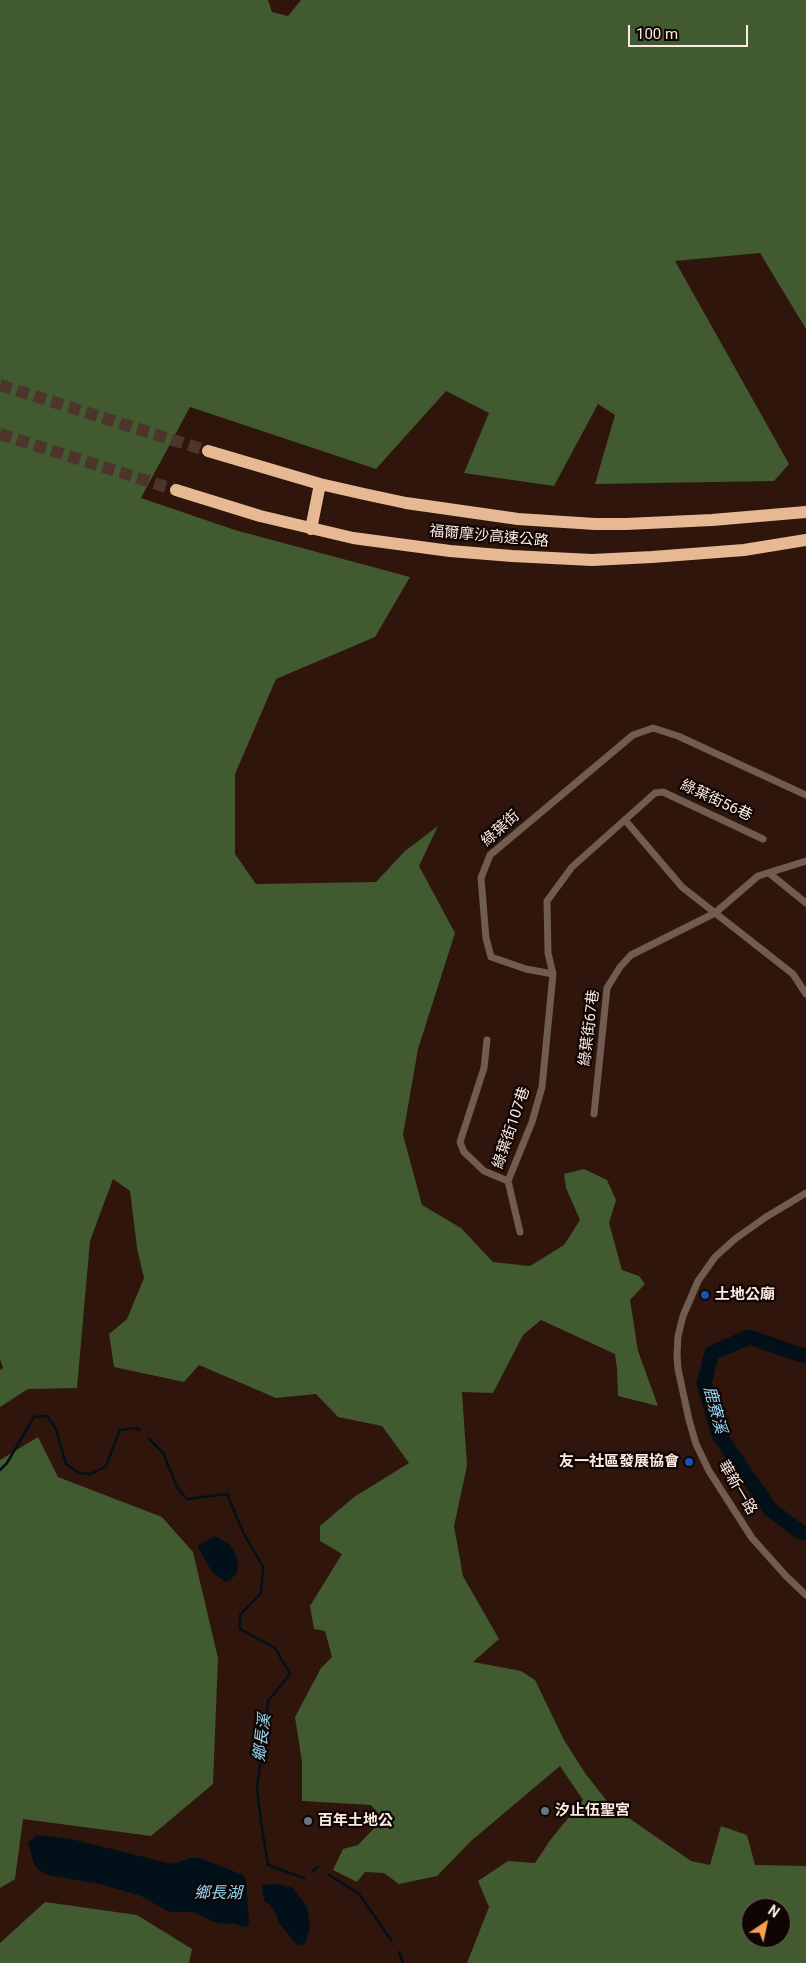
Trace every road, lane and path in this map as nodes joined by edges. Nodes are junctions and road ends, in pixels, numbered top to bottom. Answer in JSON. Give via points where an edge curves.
{"nodes":[{"id":1,"x":208,"y":450,"type":"tunnel mouth"},
{"id":2,"x":320,"y":484,"type":"junction"},
{"id":3,"x":176,"y":490,"type":"tunnel mouth"},
{"id":4,"x":806,"y":512,"type":"edge"},
{"id":5,"x":311,"y":529,"type":"junction"},
{"id":6,"x":806,"y":540,"type":"edge"},
{"id":7,"x":806,"y":795,"type":"edge"},
{"id":8,"x":625,"y":820,"type":"junction"},
{"id":9,"x":764,"y":839,"type":"dead end"},
{"id":10,"x":806,"y":861,"type":"edge"},
{"id":11,"x":769,"y":873,"type":"junction"},
{"id":12,"x":806,"y":903,"type":"edge"},
{"id":13,"x":715,"y":913,"type":"junction"},
{"id":14,"x":553,"y":974,"type":"junction"},
{"id":15,"x":806,"y":994,"type":"edge"},
{"id":16,"x":486,"y":1040,"type":"dead end"},
{"id":17,"x":594,"y":1114,"type":"dead end"},
{"id":18,"x":508,"y":1182,"type":"junction"},
{"id":19,"x":806,"y":1194,"type":"edge"},
{"id":20,"x":520,"y":1232,"type":"dead end"},
{"id":21,"x":806,"y":1595,"type":"edge"}],
"edges":[{"from":1,"to":2,"type":"highway","name":"福爾摩沙高速公路"},
{"from":2,"to":4,"type":"highway","name":"福爾摩沙高速公路","via":[[406,503],[518,519],[595,524],[712,520]]},
{"from":2,"to":5,"type":"highway"},
{"from":3,"to":5,"type":"highway","name":"福爾摩沙高速公路"},
{"from":5,"to":6,"type":"highway","name":"福爾摩沙高速公路","via":[[450,551],[592,560],[744,550]]},
{"from":7,"to":14,"type":"street","name":"綠葉街","via":[[662,730],[653,728],[633,735],[490,855],[481,878],[486,938],[492,957]]},
{"from":8,"to":9,"type":"street","name":"綠葉街56巷","via":[[655,793],[663,792]]},
{"from":8,"to":13,"type":"street","via":[[682,887]]},
{"from":8,"to":14,"type":"street","via":[[572,867],[547,901],[548,953]]},
{"from":10,"to":11,"type":"street","name":"綠葉街67巷"},
{"from":11,"to":12,"type":"street"},
{"from":11,"to":13,"type":"street","name":"綠葉街67巷","via":[[758,876]]},
{"from":13,"to":15,"type":"street","via":[[792,974]]},
{"from":13,"to":17,"type":"street","name":"綠葉街67巷","via":[[631,955],[607,988]]},
{"from":14,"to":18,"type":"street","name":"綠葉街107巷","via":[[542,1087]]},
{"from":16,"to":18,"type":"street","name":"綠葉街107巷","via":[[484,1068],[460,1142],[464,1152],[484,1171]]},
{"from":18,"to":20,"type":"street"},
{"from":19,"to":21,"type":"street","name":"華新一路","via":[[766,1217],[715,1257],[698,1281],[683,1316],[677,1354],[689,1420],[709,1471],[752,1538]]}]}
